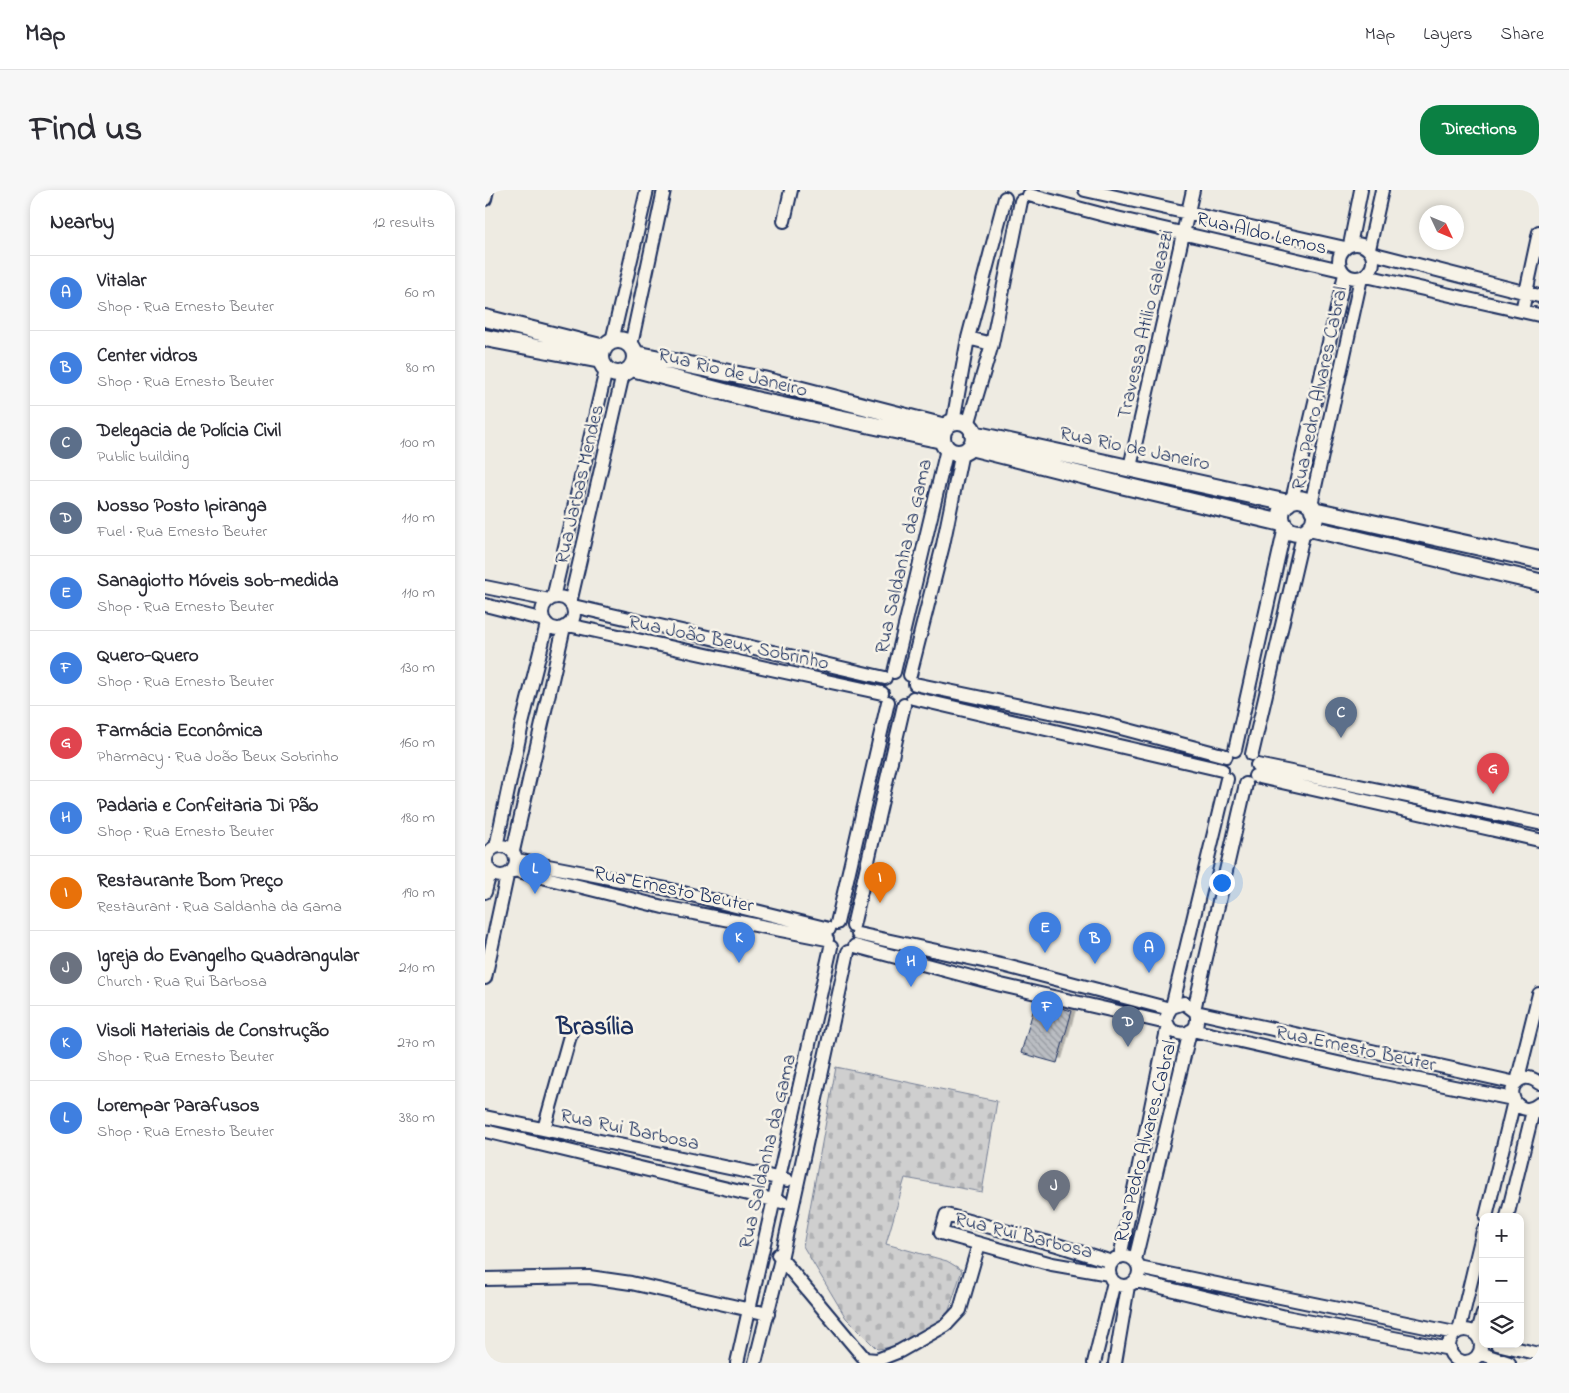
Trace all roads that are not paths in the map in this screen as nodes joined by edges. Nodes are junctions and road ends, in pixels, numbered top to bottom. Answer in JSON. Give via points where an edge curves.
{"nodes":[{"id":1,"x":487,"y":190,"type":"edge"},
{"id":2,"x":647,"y":190,"type":"edge"},
{"id":3,"x":664,"y":190,"type":"edge"},
{"id":4,"x":791,"y":190,"type":"edge"},
{"id":5,"x":1085,"y":190,"type":"edge"},
{"id":6,"x":1193,"y":190,"type":"edge"},
{"id":7,"x":1361,"y":190,"type":"edge"},
{"id":8,"x":1382,"y":190,"type":"edge"},
{"id":9,"x":1003,"y":194,"type":"edge"},
{"id":10,"x":1027,"y":195,"type":"edge"},
{"id":11,"x":1112,"y":195,"type":"junction"},
{"id":12,"x":485,"y":200,"type":"edge"},
{"id":13,"x":1189,"y":213,"type":"junction"},
{"id":14,"x":1108,"y":216,"type":"junction"},
{"id":15,"x":784,"y":221,"type":"dead end"},
{"id":16,"x":1272,"y":232,"type":"junction"},
{"id":17,"x":1539,"y":232,"type":"edge"},
{"id":18,"x":1184,"y":233,"type":"junction"},
{"id":19,"x":1347,"y":247,"type":"junction"},
{"id":20,"x":1370,"y":251,"type":"junction"},
{"id":21,"x":1267,"y":252,"type":"junction"},
{"id":22,"x":1343,"y":272,"type":"junction"},
{"id":23,"x":1364,"y":277,"type":"junction"},
{"id":24,"x":1526,"y":293,"type":"junction"},
{"id":25,"x":1539,"y":296,"type":"edge"},
{"id":26,"x":1522,"y":312,"type":"junction"},
{"id":27,"x":1539,"y":315,"type":"edge"},
{"id":28,"x":485,"y":318,"type":"edge"},
{"id":29,"x":485,"y":338,"type":"edge"},
{"id":30,"x":968,"y":338,"type":"junction"},
{"id":31,"x":992,"y":344,"type":"junction"},
{"id":32,"x":606,"y":355,"type":"junction"},
{"id":33,"x":630,"y":360,"type":"junction"},
{"id":34,"x":763,"y":380,"type":"junction"},
{"id":35,"x":759,"y":401,"type":"junction"},
{"id":36,"x":958,"y":437,"type":"junction"},
{"id":37,"x":1129,"y":467,"type":"junction"},
{"id":38,"x":1151,"y":472,"type":"junction"},
{"id":39,"x":1147,"y":491,"type":"junction"},
{"id":40,"x":1290,"y":501,"type":"junction"},
{"id":41,"x":1312,"y":507,"type":"junction"},
{"id":42,"x":1284,"y":525,"type":"junction"},
{"id":43,"x":1307,"y":530,"type":"junction"},
{"id":44,"x":924,"y":542,"type":"junction"},
{"id":45,"x":943,"y":546,"type":"junction"},
{"id":46,"x":1539,"y":560,"type":"edge"},
{"id":47,"x":1539,"y":582,"type":"edge"},
{"id":48,"x":485,"y":587,"type":"edge"},
{"id":49,"x":551,"y":599,"type":"junction"},
{"id":50,"x":571,"y":604,"type":"junction"},
{"id":51,"x":485,"y":605,"type":"edge"},
{"id":52,"x":546,"y":622,"type":"junction"},
{"id":53,"x":566,"y":626,"type":"junction"},
{"id":54,"x":889,"y":675,"type":"junction"},
{"id":55,"x":913,"y":680,"type":"junction"},
{"id":56,"x":885,"y":698,"type":"junction"},
{"id":57,"x":909,"y":702,"type":"junction"},
{"id":58,"x":1230,"y":753,"type":"junction"},
{"id":59,"x":1253,"y":770,"type":"junction"},
{"id":60,"x":1225,"y":775,"type":"junction"},
{"id":61,"x":1539,"y":823,"type":"edge"},
{"id":62,"x":1539,"y":840,"type":"edge"},
{"id":63,"x":488,"y":858,"type":"edge"},
{"id":64,"x":513,"y":864,"type":"junction"},
{"id":65,"x":1202,"y":882,"type":"junction"},
{"id":66,"x":1223,"y":886,"type":"junction"},
{"id":67,"x":485,"y":892,"type":"edge"},
{"id":68,"x":1191,"y":929,"type":"junction"},
{"id":69,"x":1212,"y":934,"type":"junction"},
{"id":70,"x":831,"y":935,"type":"junction"},
{"id":71,"x":853,"y":940,"type":"junction"},
{"id":72,"x":485,"y":978,"type":"edge"},
{"id":73,"x":1539,"y":994,"type":"edge"},
{"id":74,"x":1171,"y":1008,"type":"junction"},
{"id":75,"x":1195,"y":1011,"type":"junction"},
{"id":76,"x":1167,"y":1024,"type":"junction"},
{"id":77,"x":1191,"y":1031,"type":"junction"},
{"id":78,"x":571,"y":1032,"type":"dead end"},
{"id":79,"x":1517,"y":1083,"type":"junction"},
{"id":80,"x":1539,"y":1083,"type":"edge"},
{"id":81,"x":1514,"y":1100,"type":"junction"},
{"id":82,"x":1537,"y":1106,"type":"edge"},
{"id":83,"x":485,"y":1117,"type":"edge"},
{"id":84,"x":544,"y":1129,"type":"junction"},
{"id":85,"x":485,"y":1131,"type":"edge"},
{"id":86,"x":779,"y":1178,"type":"junction"},
{"id":87,"x":797,"y":1182,"type":"junction"},
{"id":88,"x":775,"y":1201,"type":"junction"},
{"id":89,"x":792,"y":1204,"type":"junction"},
{"id":90,"x":1487,"y":1213,"type":"edge"},
{"id":91,"x":1508,"y":1213,"type":"edge"},
{"id":92,"x":766,"y":1242,"type":"junction"},
{"id":93,"x":979,"y":1244,"type":"junction"},
{"id":94,"x":1057,"y":1245,"type":"junction"},
{"id":95,"x":1479,"y":1247,"type":"edge"},
{"id":96,"x":781,"y":1258,"type":"junction"},
{"id":97,"x":1053,"y":1264,"type":"junction"},
{"id":98,"x":1114,"y":1269,"type":"junction"},
{"id":99,"x":1134,"y":1274,"type":"junction"},
{"id":100,"x":485,"y":1279,"type":"edge"},
{"id":101,"x":1291,"y":1299,"type":"junction"},
{"id":102,"x":749,"y":1310,"type":"junction"},
{"id":103,"x":768,"y":1314,"type":"junction"},
{"id":104,"x":1286,"y":1316,"type":"junction"},
{"id":105,"x":1457,"y":1332,"type":"junction"},
{"id":106,"x":1479,"y":1338,"type":"edge"},
{"id":107,"x":1479,"y":1345,"type":"edge"},
{"id":108,"x":1509,"y":1348,"type":"edge"},
{"id":109,"x":1449,"y":1354,"type":"edge"},
{"id":110,"x":1536,"y":1357,"type":"edge"},
{"id":111,"x":1477,"y":1358,"type":"edge"},
{"id":112,"x":737,"y":1363,"type":"edge"},
{"id":113,"x":755,"y":1363,"type":"edge"},
{"id":114,"x":1094,"y":1363,"type":"edge"},
{"id":115,"x":1115,"y":1363,"type":"edge"},
{"id":116,"x":1509,"y":1363,"type":"edge"}],
"edges":[{"from":1,"to":12,"type":"street"},
{"from":2,"to":32,"type":"street","name":"Rua Jarbas Mendes"},
{"from":3,"to":33,"type":"street","name":"Rua Jarbas Mendes"},
{"from":4,"to":15,"type":"street"},
{"from":5,"to":11,"type":"street","name":"Rua Aldo Lemos"},
{"from":6,"to":13,"type":"street","name":"Travessa Atilio Galeazzi"},
{"from":7,"to":19,"type":"street"},
{"from":8,"to":20,"type":"street"},
{"from":9,"to":10,"type":"street","name":"Rua Aldo Lemos","via":[[1010,201]]},
{"from":9,"to":30,"type":"street","name":"Rua Saldanha da Gama"},
{"from":10,"to":14,"type":"street","name":"Rua Aldo Lemos"},
{"from":10,"to":31,"type":"street","name":"Rua Saldanha da Gama"},
{"from":11,"to":13,"type":"street","name":"Rua Aldo Lemos"},
{"from":11,"to":14,"type":"street"},
{"from":13,"to":16,"type":"street","name":"Rua Aldo Lemos"},
{"from":13,"to":18,"type":"street","name":"Travessa Atilio Galeazzi"},
{"from":14,"to":18,"type":"street","name":"Rua Aldo Lemos"},
{"from":16,"to":19,"type":"street","name":"Rua Aldo Lemos"},
{"from":16,"to":21,"type":"street"},
{"from":17,"to":24,"type":"street"},
{"from":18,"to":21,"type":"street","name":"Rua Aldo Lemos"},
{"from":18,"to":37,"type":"street","name":"Travessa Atilio Galeazzi"},
{"from":19,"to":20,"type":"street","via":[[1359,244]]},
{"from":19,"to":22,"type":"street","via":[[1339,258]]},
{"from":20,"to":23,"type":"street","via":[[1374,263]]},
{"from":20,"to":24,"type":"street"},
{"from":21,"to":22,"type":"street","name":"Rua Aldo Lemos"},
{"from":22,"to":23,"type":"street","via":[[1349,278]]},
{"from":22,"to":40,"type":"street","name":"Rua Pedro Alvares Cabral"},
{"from":23,"to":26,"type":"street"},
{"from":23,"to":41,"type":"street","name":"Rua Pedro Alvares Cabral"},
{"from":24,"to":25,"type":"street"},
{"from":24,"to":26,"type":"street"},
{"from":26,"to":27,"type":"street"},
{"from":28,"to":32,"type":"main road"},
{"from":29,"to":32,"type":"main road"},
{"from":30,"to":31,"type":"street"},
{"from":30,"to":36,"type":"street","name":"Rua Saldanha da Gama"},
{"from":31,"to":36,"type":"street","name":"Rua Saldanha da Gama"},
{"from":32,"to":33,"type":"main road","via":[[617,375]]},
{"from":32,"to":33,"type":"main road","via":[[622,340]]},
{"from":32,"to":49,"type":"street","name":"Rua Jarbas Mendes"},
{"from":33,"to":34,"type":"main road","name":"Rua Rio de Janeiro"},
{"from":33,"to":35,"type":"main road","name":"Rua Rio de Janeiro"},
{"from":33,"to":50,"type":"street","name":"Rua Jarbas Mendes"},
{"from":34,"to":35,"type":"main road"},
{"from":34,"to":36,"type":"main road","name":"Rua Rio de Janeiro"},
{"from":35,"to":36,"type":"main road","name":"Rua Rio de Janeiro"},
{"from":36,"to":37,"type":"main road","name":"Rua Rio de Janeiro"},
{"from":36,"to":39,"type":"main road","name":"Rua Rio de Janeiro"},
{"from":36,"to":44,"type":"street","name":"Rua Saldanha da Gama"},
{"from":36,"to":45,"type":"street","name":"Rua Saldanha da Gama"},
{"from":37,"to":38,"type":"main road","name":"Rua Rio de Janeiro"},
{"from":38,"to":39,"type":"main road"},
{"from":38,"to":40,"type":"main road","name":"Rua Rio de Janeiro"},
{"from":39,"to":42,"type":"main road","name":"Rua Rio de Janeiro"},
{"from":40,"to":41,"type":"main road","via":[[1302,500]]},
{"from":40,"to":42,"type":"main road","via":[[1282,512]]},
{"from":41,"to":43,"type":"main road","via":[[1314,520]]},
{"from":41,"to":46,"type":"main road"},
{"from":42,"to":43,"type":"main road","via":[[1294,532]]},
{"from":42,"to":58,"type":"street"},
{"from":43,"to":47,"type":"main road"},
{"from":43,"to":59,"type":"street"},
{"from":44,"to":45,"type":"street"},
{"from":44,"to":54,"type":"street","name":"Rua Saldanha da Gama"},
{"from":45,"to":55,"type":"street","name":"Rua Saldanha da Gama"},
{"from":48,"to":49,"type":"street"},
{"from":49,"to":50,"type":"street","via":[[563,598]]},
{"from":49,"to":52,"type":"street","via":[[543,611]]},
{"from":50,"to":53,"type":"street","via":[[574,616]]},
{"from":50,"to":54,"type":"street","name":"Rua João Beux Sobrinho"},
{"from":51,"to":52,"type":"street"},
{"from":52,"to":53,"type":"street","via":[[555,628]]},
{"from":52,"to":63,"type":"street"},
{"from":53,"to":56,"type":"street","name":"Rua João Beux Sobrinho"},
{"from":53,"to":64,"type":"street"},
{"from":54,"to":55,"type":"street","via":[[899,671]]},
{"from":54,"to":56,"type":"street"},
{"from":55,"to":57,"type":"street"},
{"from":55,"to":58,"type":"street"},
{"from":56,"to":57,"type":"street","via":[[893,705]]},
{"from":56,"to":70,"type":"street","name":"Rua Saldanha da Gama"},
{"from":57,"to":60,"type":"street"},
{"from":57,"to":71,"type":"street","name":"Rua Saldanha da Gama"},
{"from":58,"to":59,"type":"street","via":[[1247,751]]},
{"from":58,"to":60,"type":"street"},
{"from":59,"to":60,"type":"street","via":[[1236,784]]},
{"from":59,"to":61,"type":"street"},
{"from":59,"to":62,"type":"street"},
{"from":59,"to":66,"type":"street"},
{"from":60,"to":65,"type":"street"},
{"from":63,"to":64,"type":"street","via":[[498,876]]},
{"from":63,"to":64,"type":"street","via":[[505,846]]},
{"from":63,"to":67,"type":"street"},
{"from":64,"to":70,"type":"street","name":"Rua Ernesto Beuter","via":[[667,889]]},
{"from":64,"to":70,"type":"street","name":"Rua Ernesto Beuter","via":[[663,907]]},
{"from":64,"to":72,"type":"street"},
{"from":65,"to":66,"type":"street"},
{"from":65,"to":68,"type":"street"},
{"from":66,"to":69,"type":"street"},
{"from":68,"to":69,"type":"street"},
{"from":68,"to":74,"type":"street"},
{"from":69,"to":75,"type":"street"},
{"from":70,"to":71,"type":"street","via":[[839,952]]},
{"from":70,"to":71,"type":"street","via":[[845,922]]},
{"from":70,"to":86,"type":"street","name":"Rua Saldanha da Gama"},
{"from":71,"to":74,"type":"street","via":[[1006,966]]},
{"from":71,"to":76,"type":"street","via":[[1001,985]]},
{"from":71,"to":87,"type":"street","name":"Rua Saldanha da Gama"},
{"from":73,"to":79,"type":"street"},
{"from":74,"to":75,"type":"street","via":[[1184,1003]]},
{"from":74,"to":76,"type":"street"},
{"from":75,"to":77,"type":"street","via":[[1196,1025]]},
{"from":75,"to":79,"type":"street","name":"Rua Ernesto Beuter"},
{"from":76,"to":77,"type":"street","via":[[1177,1033]]},
{"from":76,"to":98,"type":"street","name":"Rua Pedro Alvares Cabral"},
{"from":77,"to":81,"type":"street","name":"Rua Ernesto Beuter"},
{"from":77,"to":99,"type":"street","name":"Rua Pedro Alvares Cabral"},
{"from":78,"to":84,"type":"street"},
{"from":79,"to":80,"type":"street","name":"Rua Ernesto Beuter","via":[[1527,1078]]},
{"from":79,"to":81,"type":"street","via":[[1512,1091]]},
{"from":81,"to":82,"type":"street","name":"Rua Ernesto Beuter","via":[[1521,1107]]},
{"from":81,"to":90,"type":"street"},
{"from":82,"to":91,"type":"street"},
{"from":83,"to":84,"type":"street","name":"Rua Rui Barbosa"},
{"from":84,"to":86,"type":"street","name":"Rua Rui Barbosa"},
{"from":85,"to":88,"type":"street","name":"Rua Rui Barbosa"},
{"from":86,"to":87,"type":"street","name":"Rua Rui Barbosa"},
{"from":86,"to":88,"type":"street","name":"Rua Saldanha da Gama"},
{"from":87,"to":89,"type":"street","name":"Rua Saldanha da Gama"},
{"from":88,"to":89,"type":"street","name":"Rua Rui Barbosa"},
{"from":88,"to":92,"type":"street","name":"Rua Saldanha da Gama"},
{"from":89,"to":96,"type":"street","name":"Rua Saldanha da Gama"},
{"from":92,"to":96,"type":"street"},
{"from":92,"to":102,"type":"street","name":"Rua Saldanha da Gama"},
{"from":93,"to":94,"type":"street","name":"Rua Rui Barbosa","via":[[941,1233],[946,1215]]},
{"from":93,"to":96,"type":"street","via":[[961,1310],[947,1325],[877,1360],[865,1359]]},
{"from":93,"to":97,"type":"street","name":"Rua Rui Barbosa"},
{"from":94,"to":97,"type":"street"},
{"from":94,"to":98,"type":"street","name":"Rua Rui Barbosa"},
{"from":95,"to":105,"type":"street"},
{"from":96,"to":103,"type":"street","name":"Rua Saldanha da Gama"},
{"from":97,"to":98,"type":"street","name":"Rua Rui Barbosa"},
{"from":98,"to":99,"type":"street"},
{"from":98,"to":99,"type":"street","via":[[1130,1257]]},
{"from":98,"to":114,"type":"street","name":"Rua Pedro Alvares Cabral"},
{"from":99,"to":101,"type":"street"},
{"from":99,"to":104,"type":"street"},
{"from":99,"to":115,"type":"street","name":"Rua Pedro Alvares Cabral"},
{"from":100,"to":102,"type":"street","via":[[589,1277],[631,1283]]},
{"from":101,"to":104,"type":"street"},
{"from":101,"to":105,"type":"street"},
{"from":102,"to":103,"type":"street"},
{"from":102,"to":112,"type":"street","name":"Rua Saldanha da Gama"},
{"from":103,"to":113,"type":"street","name":"Rua Saldanha da Gama"},
{"from":104,"to":109,"type":"street"},
{"from":105,"to":106,"type":"street","via":[[1469,1330]]},
{"from":105,"to":109,"type":"street","via":[[1450,1340]]},
{"from":107,"to":111,"type":"street"},
{"from":108,"to":110,"type":"street"},
{"from":109,"to":111,"type":"street","via":[[1462,1361]]},
{"from":111,"to":116,"type":"street"}]}
